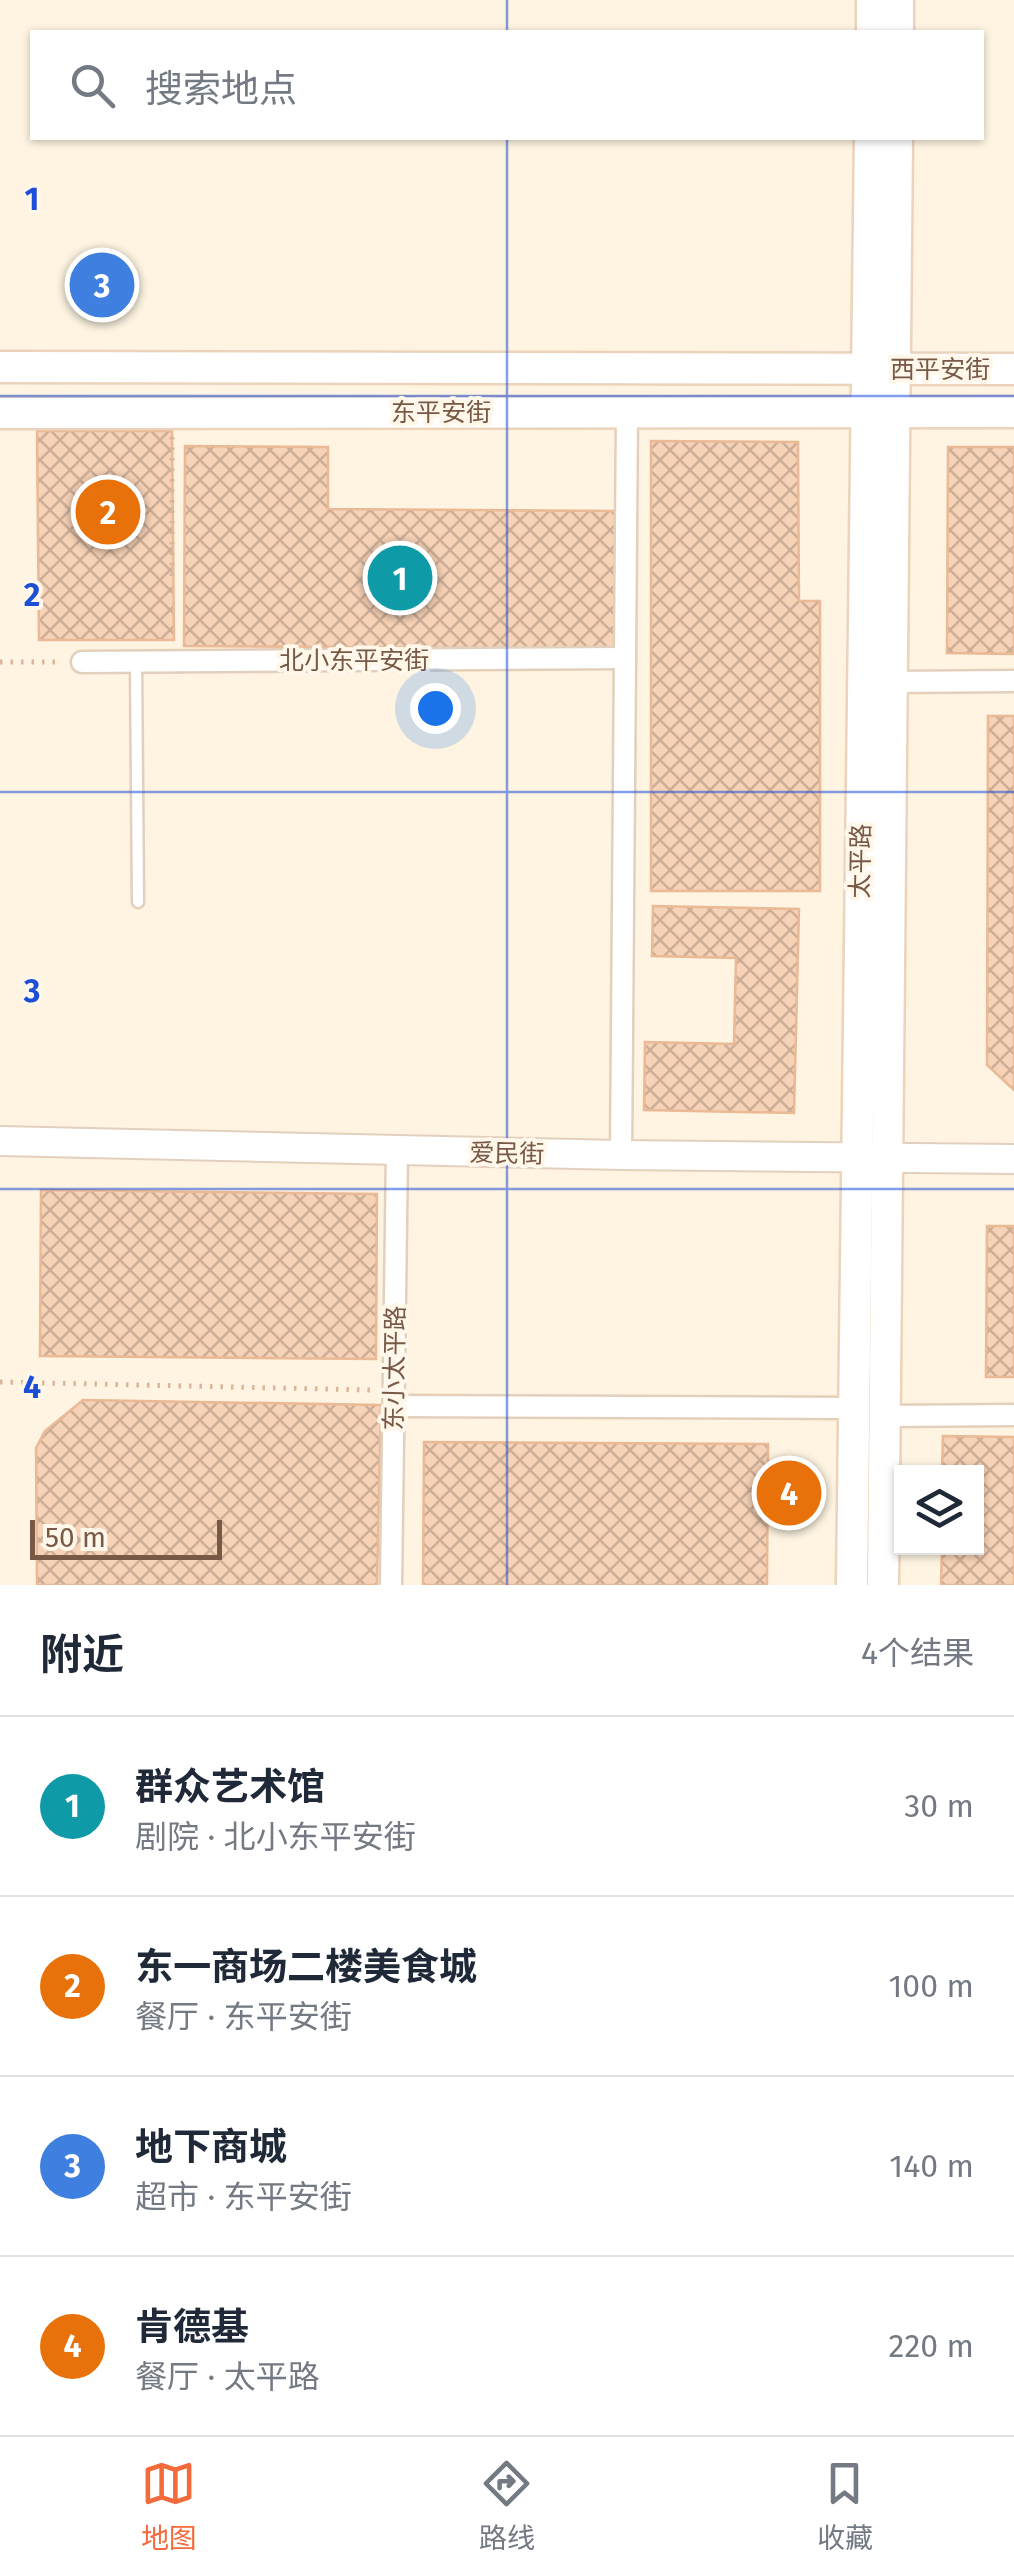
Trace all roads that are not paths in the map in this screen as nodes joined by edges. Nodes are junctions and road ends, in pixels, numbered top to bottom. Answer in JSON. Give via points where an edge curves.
{"nodes":[{"id":1,"x":872,"y":0,"type":"edge"},
{"id":2,"x":898,"y":0,"type":"edge"},
{"id":3,"x":872,"y":30,"type":"edge"},
{"id":4,"x":898,"y":30,"type":"edge"},
{"id":5,"x":870,"y":140,"type":"edge"},
{"id":6,"x":898,"y":140,"type":"edge"},
{"id":7,"x":0,"y":366,"type":"edge"},
{"id":8,"x":881,"y":368,"type":"junction"},
{"id":9,"x":1014,"y":369,"type":"edge"},
{"id":10,"x":881,"y":411,"type":"junction"},
{"id":11,"x":627,"y":412,"type":"junction"},
{"id":12,"x":1014,"y":412,"type":"edge"},
{"id":13,"x":0,"y":413,"type":"edge"},
{"id":14,"x":625,"y":658,"type":"junction"},
{"id":15,"x":82,"y":662,"type":"road end"},
{"id":16,"x":136,"y":662,"type":"junction"},
{"id":17,"x":894,"y":682,"type":"junction"},
{"id":18,"x":1014,"y":682,"type":"edge"},
{"id":19,"x":138,"y":902,"type":"dead end"},
{"id":20,"x":0,"y":1141,"type":"edge"},
{"id":21,"x":398,"y":1150,"type":"junction"},
{"id":22,"x":621,"y":1155,"type":"junction"},
{"id":23,"x":856,"y":1158,"type":"junction"},
{"id":24,"x":886,"y":1159,"type":"junction"},
{"id":25,"x":1014,"y":1159,"type":"edge"},
{"id":26,"x":394,"y":1398,"type":"junction"},
{"id":27,"x":853,"y":1408,"type":"junction"},
{"id":28,"x":1014,"y":1415,"type":"edge"},
{"id":29,"x":886,"y":1416,"type":"junction"},
{"id":30,"x":391,"y":1585,"type":"edge"},
{"id":31,"x":852,"y":1585,"type":"edge"},
{"id":32,"x":883,"y":1585,"type":"edge"}],
"edges":[{"from":1,"to":3,"type":"main road"},
{"from":2,"to":4,"type":"main road"},
{"from":5,"to":8,"type":"main road","name":"太平路"},
{"from":6,"to":8,"type":"main road","name":"太平路"},
{"from":7,"to":8,"type":"main road","name":"东平安街"},
{"from":8,"to":9,"type":"main road","name":"西平安街"},
{"from":8,"to":10,"type":"main road","name":"太平路"},
{"from":10,"to":11,"type":"main road","name":"东平安街"},
{"from":10,"to":12,"type":"main road","name":"西平安街"},
{"from":10,"to":17,"type":"main road","name":"太平路"},
{"from":10,"to":23,"type":"main road","name":"太平路"},
{"from":11,"to":13,"type":"main road","name":"东平安街"},
{"from":11,"to":14,"type":"street"},
{"from":14,"to":16,"type":"street","name":"北小东平安街"},
{"from":14,"to":22,"type":"street"},
{"from":15,"to":16,"type":"street","name":"北小东平安街"},
{"from":16,"to":19,"type":"lane"},
{"from":17,"to":18,"type":"street"},
{"from":17,"to":24,"type":"main road","name":"太平路"},
{"from":20,"to":21,"type":"street","name":"爱民街"},
{"from":21,"to":22,"type":"street","name":"爱民街"},
{"from":21,"to":26,"type":"street","name":"东小太平路"},
{"from":22,"to":23,"type":"street","name":"爱民街"},
{"from":23,"to":24,"type":"street","name":"爱民街"},
{"from":23,"to":27,"type":"main road","name":"太平路"},
{"from":24,"to":25,"type":"street","name":"爱民街"},
{"from":24,"to":29,"type":"main road","name":"太平路"},
{"from":26,"to":27,"type":"street"},
{"from":26,"to":30,"type":"street","name":"东小太平路"},
{"from":27,"to":31,"type":"main road","name":"太平路"},
{"from":28,"to":29,"type":"street"},
{"from":29,"to":32,"type":"main road","name":"太平路"}]}
